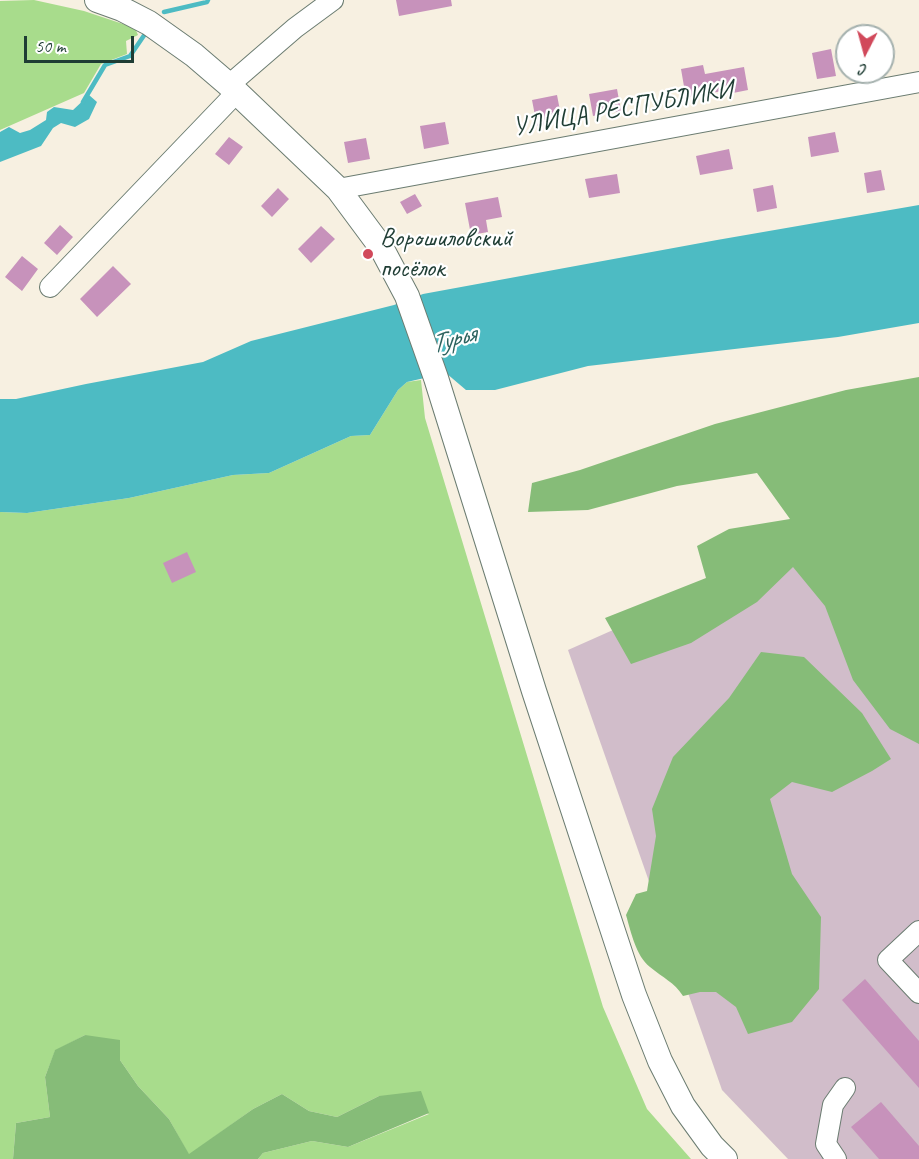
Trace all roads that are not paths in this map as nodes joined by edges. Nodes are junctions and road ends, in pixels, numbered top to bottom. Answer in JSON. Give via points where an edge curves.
{"nodes":[{"id":1,"x":97,"y":0,"type":"edge"},
{"id":2,"x":333,"y":0,"type":"edge"},
{"id":3,"x":919,"y":82,"type":"edge"},
{"id":4,"x":233,"y":88,"type":"junction"},
{"id":5,"x":338,"y":189,"type":"junction"},
{"id":6,"x":50,"y":287,"type":"dead end"},
{"id":7,"x":919,"y":931,"type":"edge"},
{"id":8,"x":919,"y":993,"type":"edge"},
{"id":9,"x":845,"y":1088,"type":"dead end"},
{"id":10,"x":724,"y":1159,"type":"edge"},
{"id":11,"x":836,"y":1159,"type":"edge"}],
"edges":[{"from":1,"to":4,"type":"main road","via":[[149,23]]},
{"from":2,"to":4,"type":"street","via":[[295,28]]},
{"from":3,"to":5,"type":"street","name":"УЛИЦА РЕСПУБЛИКИ"},
{"from":4,"to":5,"type":"main road"},
{"from":4,"to":6,"type":"street"},
{"from":5,"to":10,"type":"main road","via":[[381,247],[407,296],[634,995],[683,1106]]},
{"from":7,"to":8,"type":"street","via":[[888,960]]},
{"from":9,"to":11,"type":"street","via":[[833,1105],[826,1144]]}]}
